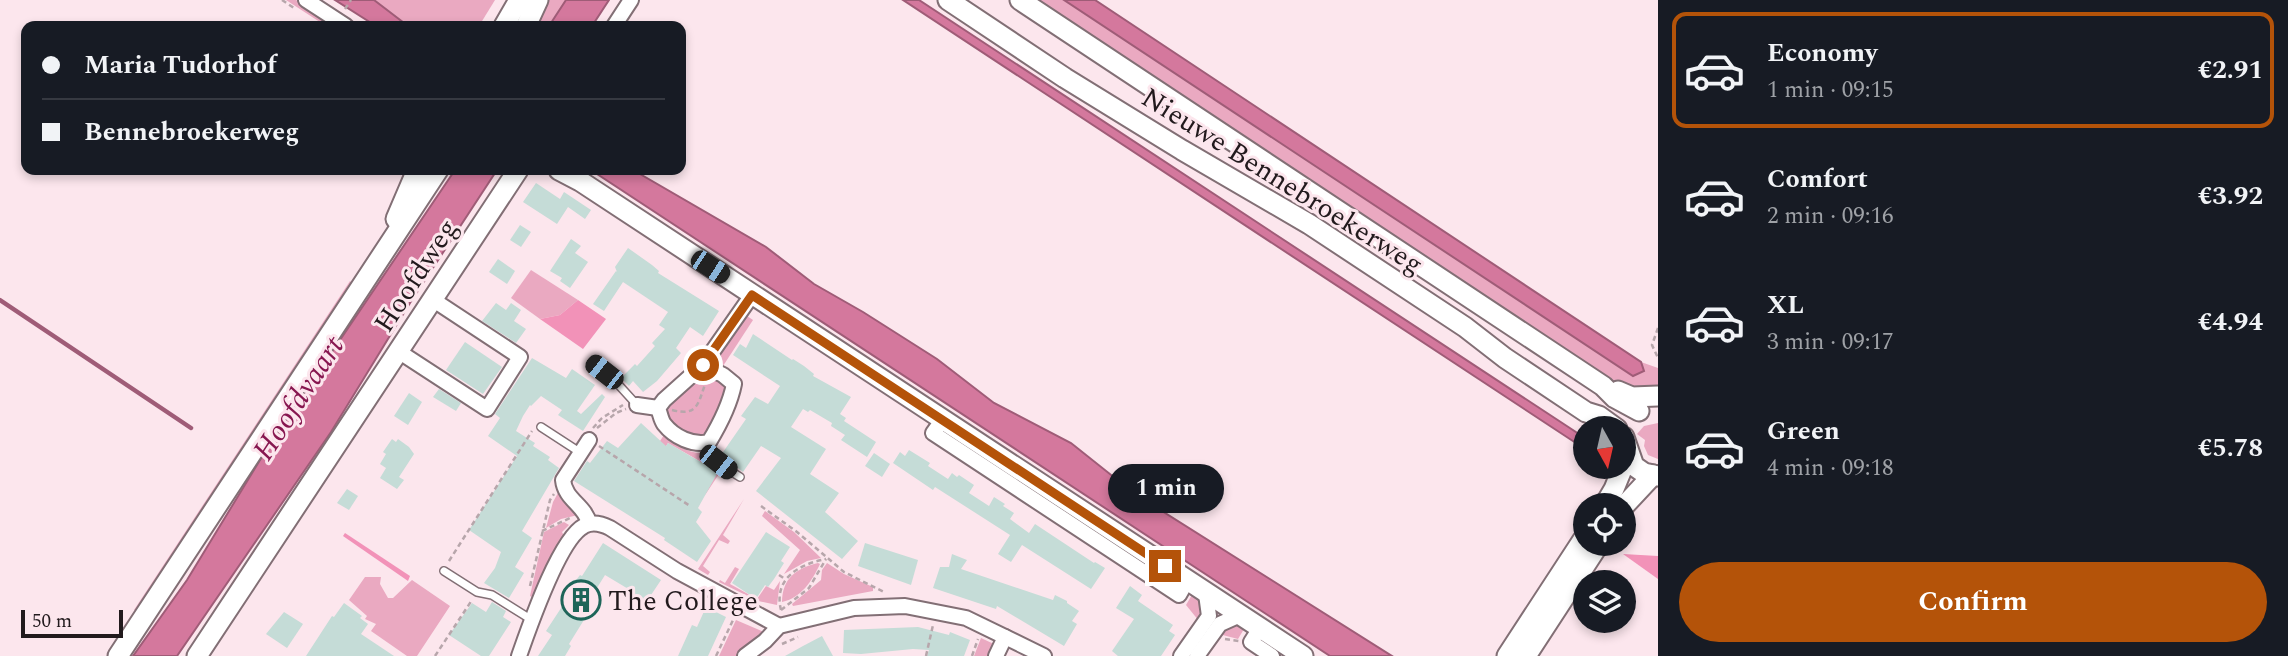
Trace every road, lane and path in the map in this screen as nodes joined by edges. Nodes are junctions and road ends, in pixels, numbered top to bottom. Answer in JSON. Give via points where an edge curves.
{"nodes":[{"id":1,"x":306,"y":0,"type":"edge"},
{"id":2,"x":351,"y":0,"type":"edge"},
{"id":3,"x":519,"y":0,"type":"edge"},
{"id":4,"x":538,"y":0,"type":"edge"},
{"id":5,"x":631,"y":0,"type":"edge"},
{"id":6,"x":948,"y":0,"type":"edge"},
{"id":7,"x":1020,"y":0,"type":"edge"},
{"id":8,"x":344,"y":10,"type":"dead end"},
{"id":9,"x":338,"y":21,"type":"edge"},
{"id":10,"x":507,"y":21,"type":"edge"},
{"id":11,"x":528,"y":21,"type":"edge"},
{"id":12,"x":617,"y":21,"type":"edge"},
{"id":13,"x":415,"y":175,"type":"edge"},
{"id":14,"x":435,"y":175,"type":"edge"},
{"id":15,"x":515,"y":175,"type":"edge"},
{"id":16,"x":569,"y":175,"type":"edge"},
{"id":17,"x":389,"y":240,"type":"junction"},
{"id":18,"x":752,"y":295,"type":"junction"},
{"id":19,"x":432,"y":299,"type":"junction"},
{"id":20,"x":1658,"y":328,"type":"edge"},
{"id":21,"x":398,"y":351,"type":"junction"},
{"id":22,"x":1658,"y":358,"type":"edge"},
{"id":23,"x":592,"y":363,"type":"dead end"},
{"id":24,"x":708,"y":368,"type":"junction"},
{"id":25,"x":1649,"y":402,"type":"edge"},
{"id":26,"x":630,"y":405,"type":"junction"},
{"id":27,"x":658,"y":408,"type":"junction"},
{"id":28,"x":1586,"y":412,"type":"junction"},
{"id":29,"x":1590,"y":416,"type":"edge"},
{"id":30,"x":1600,"y":416,"type":"edge"},
{"id":31,"x":1631,"y":416,"type":"edge"},
{"id":32,"x":541,"y":426,"type":"joint"},
{"id":33,"x":589,"y":440,"type":"junction"},
{"id":34,"x":705,"y":443,"type":"junction"},
{"id":35,"x":581,"y":453,"type":"junction"},
{"id":36,"x":1636,"y":468,"type":"edge"},
{"id":37,"x":740,"y":477,"type":"dead end"},
{"id":38,"x":1653,"y":480,"type":"edge"},
{"id":39,"x":564,"y":488,"type":"junction"},
{"id":40,"x":1636,"y":495,"type":"edge"},
{"id":41,"x":690,"y":506,"type":"dead end"},
{"id":42,"x":761,"y":506,"type":"dead end"},
{"id":43,"x":588,"y":519,"type":"junction"},
{"id":44,"x":542,"y":531,"type":"junction"},
{"id":45,"x":1573,"y":554,"type":"edge"},
{"id":46,"x":1591,"y":556,"type":"edge"},
{"id":47,"x":827,"y":559,"type":"junction"},
{"id":48,"x":444,"y":570,"type":"joint"},
{"id":49,"x":779,"y":575,"type":"dead end"},
{"id":50,"x":785,"y":579,"type":"junction"},
{"id":51,"x":477,"y":592,"type":"junction"},
{"id":52,"x":884,"y":592,"type":"dead end"},
{"id":53,"x":1206,"y":594,"type":"junction"},
{"id":54,"x":538,"y":604,"type":"junction"},
{"id":55,"x":1240,"y":615,"type":"junction"},
{"id":56,"x":735,"y":616,"type":"dead end"},
{"id":57,"x":532,"y":620,"type":"junction"},
{"id":58,"x":934,"y":622,"type":"dead end"},
{"id":59,"x":779,"y":626,"type":"junction"},
{"id":60,"x":1260,"y":628,"type":"junction"},
{"id":61,"x":801,"y":635,"type":"dead end"},
{"id":62,"x":980,"y":636,"type":"dead end"},
{"id":63,"x":1006,"y":637,"type":"junction"},
{"id":64,"x":778,"y":646,"type":"dead end"},
{"id":65,"x":118,"y":656,"type":"edge"},
{"id":66,"x":197,"y":656,"type":"edge"},
{"id":67,"x":435,"y":656,"type":"edge"},
{"id":68,"x":519,"y":656,"type":"edge"},
{"id":69,"x":716,"y":656,"type":"edge"},
{"id":70,"x":745,"y":656,"type":"edge"},
{"id":71,"x":926,"y":656,"type":"edge"},
{"id":72,"x":972,"y":656,"type":"edge"},
{"id":73,"x":996,"y":656,"type":"edge"},
{"id":74,"x":1044,"y":656,"type":"edge"},
{"id":75,"x":1181,"y":656,"type":"edge"},
{"id":76,"x":1197,"y":656,"type":"edge"},
{"id":77,"x":1272,"y":656,"type":"edge"},
{"id":78,"x":1303,"y":656,"type":"edge"},
{"id":79,"x":1507,"y":656,"type":"edge"},
{"id":80,"x":1526,"y":656,"type":"edge"}],
"edges":[{"from":1,"to":9,"type":"street"},
{"from":2,"to":8,"type":"path"},
{"from":3,"to":10,"type":"street"},
{"from":4,"to":11,"type":"street"},
{"from":5,"to":12,"type":"street"},
{"from":6,"to":28,"type":"street","name":"Nieuwe Bennebroekerweg","via":[[1065,78],[1309,224]]},
{"from":7,"to":25,"type":"street","name":"Nieuwe Bennebroekerweg","via":[[1603,386]]},
{"from":13,"to":17,"type":"street","name":"Hoofdweg"},
{"from":14,"to":17,"type":"street","name":"Hoofdweg"},
{"from":15,"to":19,"type":"street","name":"Hoofdweg"},
{"from":16,"to":18,"type":"street"},
{"from":17,"to":65,"type":"street","name":"Hoofdweg"},
{"from":18,"to":24,"type":"street"},
{"from":18,"to":53,"type":"street","via":[[938,426]]},
{"from":19,"to":21,"type":"street","name":"Hoofdweg"},
{"from":19,"to":21,"type":"street","via":[[520,357],[487,409]]},
{"from":20,"to":22,"type":"path","via":[[1652,345]]},
{"from":21,"to":66,"type":"street","name":"Hoofdweg"},
{"from":23,"to":26,"type":"lane","via":[[616,382]]},
{"from":24,"to":27,"type":"street"},
{"from":24,"to":27,"type":"path","via":[[698,405],[691,411]]},
{"from":24,"to":34,"type":"street","via":[[734,384],[731,399]]},
{"from":25,"to":31,"type":"street"},
{"from":26,"to":27,"type":"street"},
{"from":26,"to":33,"type":"path"},
{"from":26,"to":33,"type":"path","via":[[602,418],[587,435]]},
{"from":27,"to":34,"type":"street","via":[[663,423],[683,439]]},
{"from":28,"to":29,"type":"street","name":"Nieuwe Bennebroekerweg"},
{"from":28,"to":30,"type":"street","name":"Nieuwe Bennebroekerweg"},
{"from":32,"to":35,"type":"lane"},
{"from":32,"to":48,"type":"path","via":[[537,424]]},
{"from":33,"to":35,"type":"street"},
{"from":33,"to":41,"type":"path"},
{"from":34,"to":37,"type":"lane","via":[[718,462]]},
{"from":35,"to":39,"type":"street","via":[[563,480]]},
{"from":36,"to":38,"type":"street"},
{"from":38,"to":40,"type":"street"},
{"from":39,"to":43,"type":"street"},
{"from":39,"to":44,"type":"path","via":[[550,500]]},
{"from":42,"to":47,"type":"path"},
{"from":43,"to":44,"type":"path","via":[[568,519]]},
{"from":43,"to":54,"type":"street","via":[[554,567]]},
{"from":43,"to":59,"type":"street"},
{"from":44,"to":54,"type":"path","via":[[527,597]]},
{"from":45,"to":79,"type":"street"},
{"from":46,"to":80,"type":"street"},
{"from":47,"to":50,"type":"path","via":[[805,564]]},
{"from":47,"to":50,"type":"path","via":[[809,588],[781,610]]},
{"from":47,"to":52,"type":"path"},
{"from":48,"to":51,"type":"lane"},
{"from":49,"to":50,"type":"path"},
{"from":51,"to":57,"type":"lane"},
{"from":51,"to":67,"type":"path"},
{"from":53,"to":55,"type":"street"},
{"from":53,"to":75,"type":"street","via":[[1209,616]]},
{"from":54,"to":57,"type":"street"},
{"from":55,"to":60,"type":"street"},
{"from":55,"to":76,"type":"street","via":[[1220,624]]},
{"from":56,"to":69,"type":"path"},
{"from":57,"to":68,"type":"street"},
{"from":58,"to":71,"type":"path"},
{"from":59,"to":63,"type":"street","via":[[855,608],[905,606],[966,618]]},
{"from":59,"to":70,"type":"street"},
{"from":60,"to":77,"type":"street","via":[[1251,642]]},
{"from":60,"to":78,"type":"street"},
{"from":61,"to":64,"type":"path"},
{"from":62,"to":72,"type":"path"},
{"from":63,"to":73,"type":"street"},
{"from":63,"to":74,"type":"street"}]}
